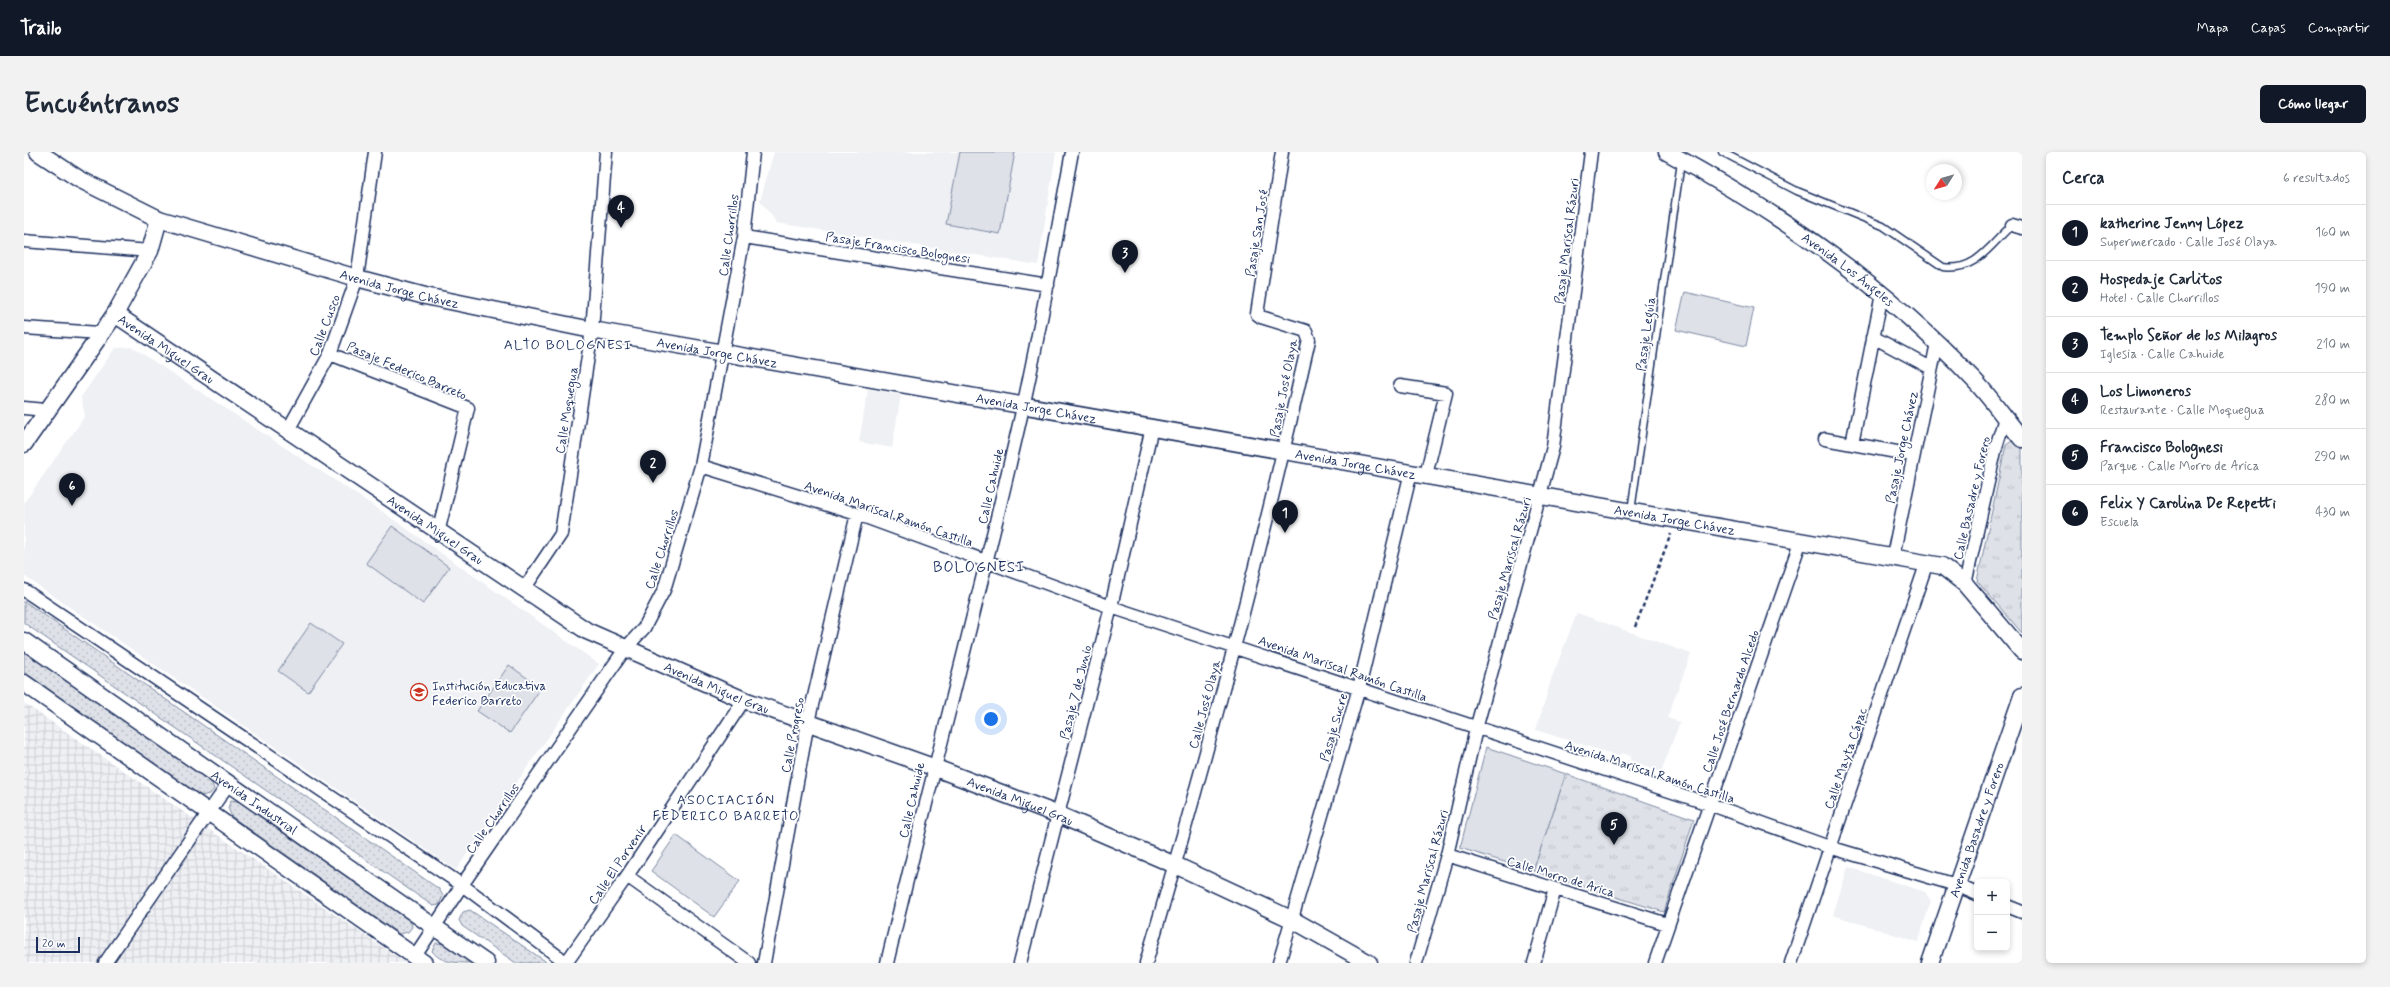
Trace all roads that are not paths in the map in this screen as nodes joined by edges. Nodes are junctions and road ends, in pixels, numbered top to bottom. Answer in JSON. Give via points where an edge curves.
{"nodes":[{"id":1,"x":38,"y":152,"type":"edge"},
{"id":2,"x":375,"y":152,"type":"edge"},
{"id":3,"x":606,"y":152,"type":"edge"},
{"id":4,"x":753,"y":152,"type":"edge"},
{"id":5,"x":1072,"y":152,"type":"edge"},
{"id":6,"x":1282,"y":152,"type":"edge"},
{"id":7,"x":1591,"y":152,"type":"edge"},
{"id":8,"x":1667,"y":152,"type":"edge"},
{"id":9,"x":1722,"y":152,"type":"edge"},
{"id":10,"x":1732,"y":154,"type":"edge"},
{"id":11,"x":1682,"y":160,"type":"junction"},
{"id":12,"x":159,"y":219,"type":"junction"},
{"id":13,"x":2017,"y":226,"type":"edge"},
{"id":14,"x":744,"y":237,"type":"junction"},
{"id":15,"x":24,"y":241,"type":"edge"},
{"id":16,"x":150,"y":251,"type":"junction"},
{"id":17,"x":356,"y":278,"type":"junction"},
{"id":18,"x":1048,"y":285,"type":"junction"},
{"id":19,"x":1882,"y":294,"type":"junction"},
{"id":20,"x":115,"y":314,"type":"junction"},
{"id":21,"x":1261,"y":318,"type":"joint"},
{"id":22,"x":24,"y":328,"type":"edge"},
{"id":23,"x":592,"y":330,"type":"junction"},
{"id":24,"x":100,"y":333,"type":"junction"},
{"id":25,"x":1873,"y":337,"type":"junction"},
{"id":26,"x":1937,"y":343,"type":"junction"},
{"id":27,"x":723,"y":353,"type":"junction"},
{"id":28,"x":330,"y":354,"type":"junction"},
{"id":29,"x":1932,"y":368,"type":"junction"},
{"id":30,"x":1400,"y":386,"type":"dead end"},
{"id":31,"x":1023,"y":405,"type":"junction"},
{"id":32,"x":24,"y":408,"type":"edge"},
{"id":33,"x":46,"y":410,"type":"junction"},
{"id":34,"x":2005,"y":418,"type":"junction"},
{"id":35,"x":1152,"y":427,"type":"junction"},
{"id":36,"x":288,"y":430,"type":"junction"},
{"id":37,"x":1825,"y":439,"type":"dead end"},
{"id":38,"x":2022,"y":439,"type":"edge"},
{"id":39,"x":24,"y":444,"type":"edge"},
{"id":40,"x":1852,"y":444,"type":"junction"},
{"id":41,"x":1284,"y":450,"type":"junction"},
{"id":42,"x":1913,"y":455,"type":"junction"},
{"id":43,"x":701,"y":466,"type":"junction"},
{"id":44,"x":1418,"y":474,"type":"junction"},
{"id":45,"x":1541,"y":495,"type":"junction"},
{"id":46,"x":1631,"y":511,"type":"junction"},
{"id":47,"x":857,"y":514,"type":"junction"},
{"id":48,"x":438,"y":533,"type":"junction"},
{"id":49,"x":1801,"y":540,"type":"junction"},
{"id":50,"x":1893,"y":556,"type":"junction"},
{"id":51,"x":1927,"y":562,"type":"junction"},
{"id":52,"x":986,"y":563,"type":"junction"},
{"id":53,"x":1965,"y":584,"type":"junction"},
{"id":54,"x":524,"y":589,"type":"junction"},
{"id":55,"x":24,"y":590,"type":"edge"},
{"id":56,"x":1111,"y":606,"type":"junction"},
{"id":57,"x":24,"y":641,"type":"edge"},
{"id":58,"x":1234,"y":646,"type":"junction"},
{"id":59,"x":625,"y":649,"type":"junction"},
{"id":60,"x":2022,"y":651,"type":"edge"},
{"id":61,"x":24,"y":683,"type":"edge"},
{"id":62,"x":1359,"y":688,"type":"junction"},
{"id":63,"x":2022,"y":696,"type":"edge"},
{"id":64,"x":744,"y":700,"type":"junction"},
{"id":65,"x":808,"y":722,"type":"junction"},
{"id":66,"x":1476,"y":729,"type":"junction"},
{"id":67,"x":934,"y":767,"type":"junction"},
{"id":68,"x":229,"y":783,"type":"junction"},
{"id":69,"x":1709,"y":804,"type":"junction"},
{"id":70,"x":209,"y":812,"type":"junction"},
{"id":71,"x":1059,"y":815,"type":"junction"},
{"id":72,"x":1829,"y":847,"type":"junction"},
{"id":73,"x":1447,"y":855,"type":"junction"},
{"id":74,"x":1175,"y":865,"type":"junction"},
{"id":75,"x":627,"y":876,"type":"junction"},
{"id":76,"x":462,"y":885,"type":"junction"},
{"id":77,"x":1956,"y":885,"type":"junction"},
{"id":78,"x":1555,"y":889,"type":"junction"},
{"id":79,"x":1974,"y":893,"type":"edge"},
{"id":80,"x":2010,"y":907,"type":"edge"},
{"id":81,"x":2022,"y":912,"type":"edge"},
{"id":82,"x":1293,"y":920,"type":"junction"},
{"id":83,"x":1667,"y":924,"type":"junction"},
{"id":84,"x":434,"y":927,"type":"junction"},
{"id":85,"x":420,"y":960,"type":"edge"},
{"id":86,"x":105,"y":963,"type":"edge"},
{"id":87,"x":486,"y":963,"type":"edge"},
{"id":88,"x":567,"y":963,"type":"edge"},
{"id":89,"x":748,"y":963,"type":"edge"},
{"id":90,"x":764,"y":963,"type":"edge"},
{"id":91,"x":887,"y":963,"type":"edge"},
{"id":92,"x":1020,"y":963,"type":"edge"},
{"id":93,"x":1146,"y":963,"type":"edge"},
{"id":94,"x":1279,"y":963,"type":"edge"},
{"id":95,"x":1369,"y":963,"type":"edge"},
{"id":96,"x":1416,"y":963,"type":"edge"},
{"id":97,"x":1534,"y":963,"type":"edge"},
{"id":98,"x":1655,"y":963,"type":"edge"},
{"id":99,"x":1792,"y":963,"type":"edge"},
{"id":100,"x":1930,"y":963,"type":"edge"}],
"edges":[{"from":1,"to":12,"type":"street","name":"Avenida Jorge Chávez","via":[[79,180]]},
{"from":2,"to":17,"type":"street","name":"Calle Cusco"},
{"from":3,"to":23,"type":"street","name":"Calle Moquegua"},
{"from":4,"to":14,"type":"street","name":"Calle Chorrillos"},
{"from":5,"to":18,"type":"street","name":"Calle Cahuide"},
{"from":6,"to":21,"type":"street","name":"Pasaje San José","via":[[1257,314]]},
{"from":7,"to":45,"type":"street","name":"Pasaje Mariscal Rázuri","via":[[1553,447]]},
{"from":8,"to":11,"type":"street","name":"Avenida Los Ángeles"},
{"from":9,"to":10,"type":"lane"},
{"from":10,"to":13,"type":"lane","via":[[1797,191],[1883,226],[1943,267],[1954,269],[1978,260]]},
{"from":11,"to":19,"type":"street","name":"Avenida Los Ángeles","via":[[1801,232],[1841,260]]},
{"from":11,"to":46,"type":"lane","name":"Pasaje Leguía"},
{"from":12,"to":16,"type":"street"},
{"from":12,"to":17,"type":"street","name":"Avenida Jorge Chávez"},
{"from":14,"to":18,"type":"street","name":"Pasaje Francisco Bolognesi"},
{"from":14,"to":27,"type":"street","name":"Calle Chorrillos"},
{"from":15,"to":16,"type":"street"},
{"from":16,"to":20,"type":"street"},
{"from":17,"to":23,"type":"street","name":"Avenida Jorge Chávez","via":[[425,296]]},
{"from":17,"to":28,"type":"street","name":"Calle Cusco"},
{"from":18,"to":31,"type":"street","name":"Calle Cahuide"},
{"from":19,"to":25,"type":"street"},
{"from":19,"to":26,"type":"street","name":"Avenida Los Ángeles"},
{"from":20,"to":24,"type":"street"},
{"from":20,"to":36,"type":"street","name":"Avenida Miguel Grau"},
{"from":21,"to":41,"type":"street","name":"Pasaje José Olaya","via":[[1299,327],[1306,331],[1309,340]]},
{"from":22,"to":24,"type":"street"},
{"from":23,"to":27,"type":"street","name":"Avenida Jorge Chávez"},
{"from":23,"to":54,"type":"street","name":"Calle Moquegua","via":[[561,534]]},
{"from":24,"to":33,"type":"street"},
{"from":25,"to":29,"type":"street"},
{"from":25,"to":40,"type":"street"},
{"from":26,"to":29,"type":"street","name":"Pasaje Jorge Chávez"},
{"from":26,"to":34,"type":"street","name":"Avenida Los Ángeles","via":[[1975,381]]},
{"from":27,"to":31,"type":"street","name":"Avenida Jorge Chávez"},
{"from":27,"to":43,"type":"street","name":"Calle Chorrillos"},
{"from":28,"to":36,"type":"street","name":"Calle Cusco"},
{"from":28,"to":48,"type":"street","name":"Pasaje Federico Barreto","via":[[468,408]]},
{"from":29,"to":42,"type":"street","name":"Pasaje Jorge Chávez"},
{"from":30,"to":44,"type":"street","name":"Pasaje Sucre","via":[[1446,394]]},
{"from":31,"to":35,"type":"street","name":"Avenida Jorge Chávez"},
{"from":31,"to":52,"type":"street","name":"Calle Cahuide"},
{"from":32,"to":33,"type":"street"},
{"from":33,"to":39,"type":"street"},
{"from":34,"to":38,"type":"street","name":"Avenida Los Ángeles"},
{"from":34,"to":53,"type":"street","name":"Calle Basadre y Forero"},
{"from":35,"to":41,"type":"street","name":"Avenida Jorge Chávez"},
{"from":35,"to":56,"type":"street","name":"Pasaje 7 de Junio"},
{"from":36,"to":48,"type":"street","name":"Avenida Miguel Grau"},
{"from":37,"to":40,"type":"street"},
{"from":40,"to":42,"type":"street"},
{"from":41,"to":44,"type":"street","name":"Avenida Jorge Chávez"},
{"from":41,"to":58,"type":"street","name":"Calle José Olaya"},
{"from":42,"to":50,"type":"street","name":"Pasaje Jorge Chávez"},
{"from":43,"to":47,"type":"street","name":"Avenida Mariscal Ramón Castilla"},
{"from":43,"to":59,"type":"street","name":"Calle Chorrillos","via":[[664,590],[644,628]]},
{"from":44,"to":45,"type":"street","name":"Avenida Jorge Chávez"},
{"from":44,"to":62,"type":"street","name":"Pasaje Sucre"},
{"from":45,"to":46,"type":"street","name":"Avenida Jorge Chávez"},
{"from":45,"to":66,"type":"street","name":"Pasaje Mariscal Rázuri"},
{"from":46,"to":49,"type":"street","name":"Avenida Jorge Chávez"},
{"from":47,"to":52,"type":"street","name":"Avenida Mariscal Ramón Castilla"},
{"from":47,"to":65,"type":"street","name":"Calle Progreso"},
{"from":48,"to":54,"type":"street","name":"Avenida Miguel Grau"},
{"from":49,"to":50,"type":"street","name":"Avenida Jorge Chávez"},
{"from":49,"to":69,"type":"street","name":"Calle José Bernardo Alcedo"},
{"from":50,"to":51,"type":"street","name":"Avenida Jorge Chávez"},
{"from":51,"to":53,"type":"street","name":"Avenida Jorge Chávez","via":[[1950,570]]},
{"from":51,"to":72,"type":"street","name":"Calle Mayta Cápac"},
{"from":52,"to":56,"type":"street","name":"Avenida Mariscal Ramón Castilla"},
{"from":52,"to":67,"type":"street","name":"Calle Cahuide"},
{"from":53,"to":60,"type":"street","name":"Avenida Jorge Chávez"},
{"from":54,"to":59,"type":"street","name":"Avenida Miguel Grau","via":[[587,631]]},
{"from":55,"to":76,"type":"street"},
{"from":56,"to":58,"type":"street","name":"Avenida Mariscal Ramón Castilla"},
{"from":56,"to":71,"type":"street","name":"Pasaje 7 de Junio"},
{"from":57,"to":68,"type":"street","name":"Avenida Industrial"},
{"from":58,"to":62,"type":"street","name":"Avenida Mariscal Ramón Castilla"},
{"from":58,"to":74,"type":"street","name":"Calle José Olaya"},
{"from":59,"to":64,"type":"street","name":"Avenida Miguel Grau"},
{"from":59,"to":76,"type":"street","name":"Calle Chorrillos"},
{"from":61,"to":70,"type":"street"},
{"from":62,"to":66,"type":"street","name":"Avenida Mariscal Ramón Castilla"},
{"from":62,"to":82,"type":"street","name":"Pasaje Sucre"},
{"from":63,"to":77,"type":"street","name":"Avenida Basadre y Forero"},
{"from":64,"to":65,"type":"street","name":"Avenida Miguel Grau"},
{"from":64,"to":75,"type":"street","name":"Calle El Porvenir"},
{"from":65,"to":67,"type":"street","name":"Avenida Miguel Grau"},
{"from":65,"to":90,"type":"street","name":"Calle Progreso"},
{"from":66,"to":69,"type":"street","name":"Avenida Mariscal Ramón Castilla"},
{"from":66,"to":73,"type":"street","name":"Pasaje Mariscal Rázuri"},
{"from":67,"to":71,"type":"street","name":"Avenida Miguel Grau"},
{"from":67,"to":91,"type":"street","name":"Calle Cahuide"},
{"from":68,"to":70,"type":"street"},
{"from":68,"to":84,"type":"street","name":"Avenida Industrial"},
{"from":69,"to":72,"type":"street","name":"Avenida Mariscal Ramón Castilla"},
{"from":69,"to":83,"type":"street","name":"Calle José Bernardo Alcedo"},
{"from":70,"to":85,"type":"street"},
{"from":70,"to":86,"type":"street"},
{"from":71,"to":74,"type":"street","name":"Avenida Miguel Grau"},
{"from":71,"to":92,"type":"street","name":"Pasaje 7 de Junio"},
{"from":72,"to":77,"type":"street","name":"Avenida Mariscal Ramón Castilla"},
{"from":72,"to":99,"type":"street","name":"Calle Mayta Cápac"},
{"from":73,"to":78,"type":"street","name":"Calle Morro de Arica"},
{"from":73,"to":96,"type":"street","name":"Pasaje Mariscal Rázuri"},
{"from":74,"to":82,"type":"street","name":"Avenida Miguel Grau"},
{"from":74,"to":93,"type":"street","name":"Calle José Olaya"},
{"from":75,"to":88,"type":"street","name":"Calle El Porvenir"},
{"from":75,"to":89,"type":"street"},
{"from":76,"to":84,"type":"street","name":"Calle Chorrillos"},
{"from":76,"to":88,"type":"street"},
{"from":77,"to":79,"type":"street","name":"Avenida Mariscal Ramón Castilla"},
{"from":77,"to":100,"type":"street","name":"Avenida Basadre y Forero"},
{"from":78,"to":83,"type":"street","name":"Calle Morro de Arica"},
{"from":78,"to":97,"type":"street"},
{"from":80,"to":81,"type":"street"},
{"from":82,"to":94,"type":"street","name":"Pasaje Sucre"},
{"from":82,"to":95,"type":"street","name":"Avenida Miguel Grau"},
{"from":83,"to":98,"type":"street","name":"Calle José Bernardo Alcedo"},
{"from":84,"to":85,"type":"street","name":"Calle Chorrillos"},
{"from":84,"to":87,"type":"street","name":"Avenida Industrial"}]}
